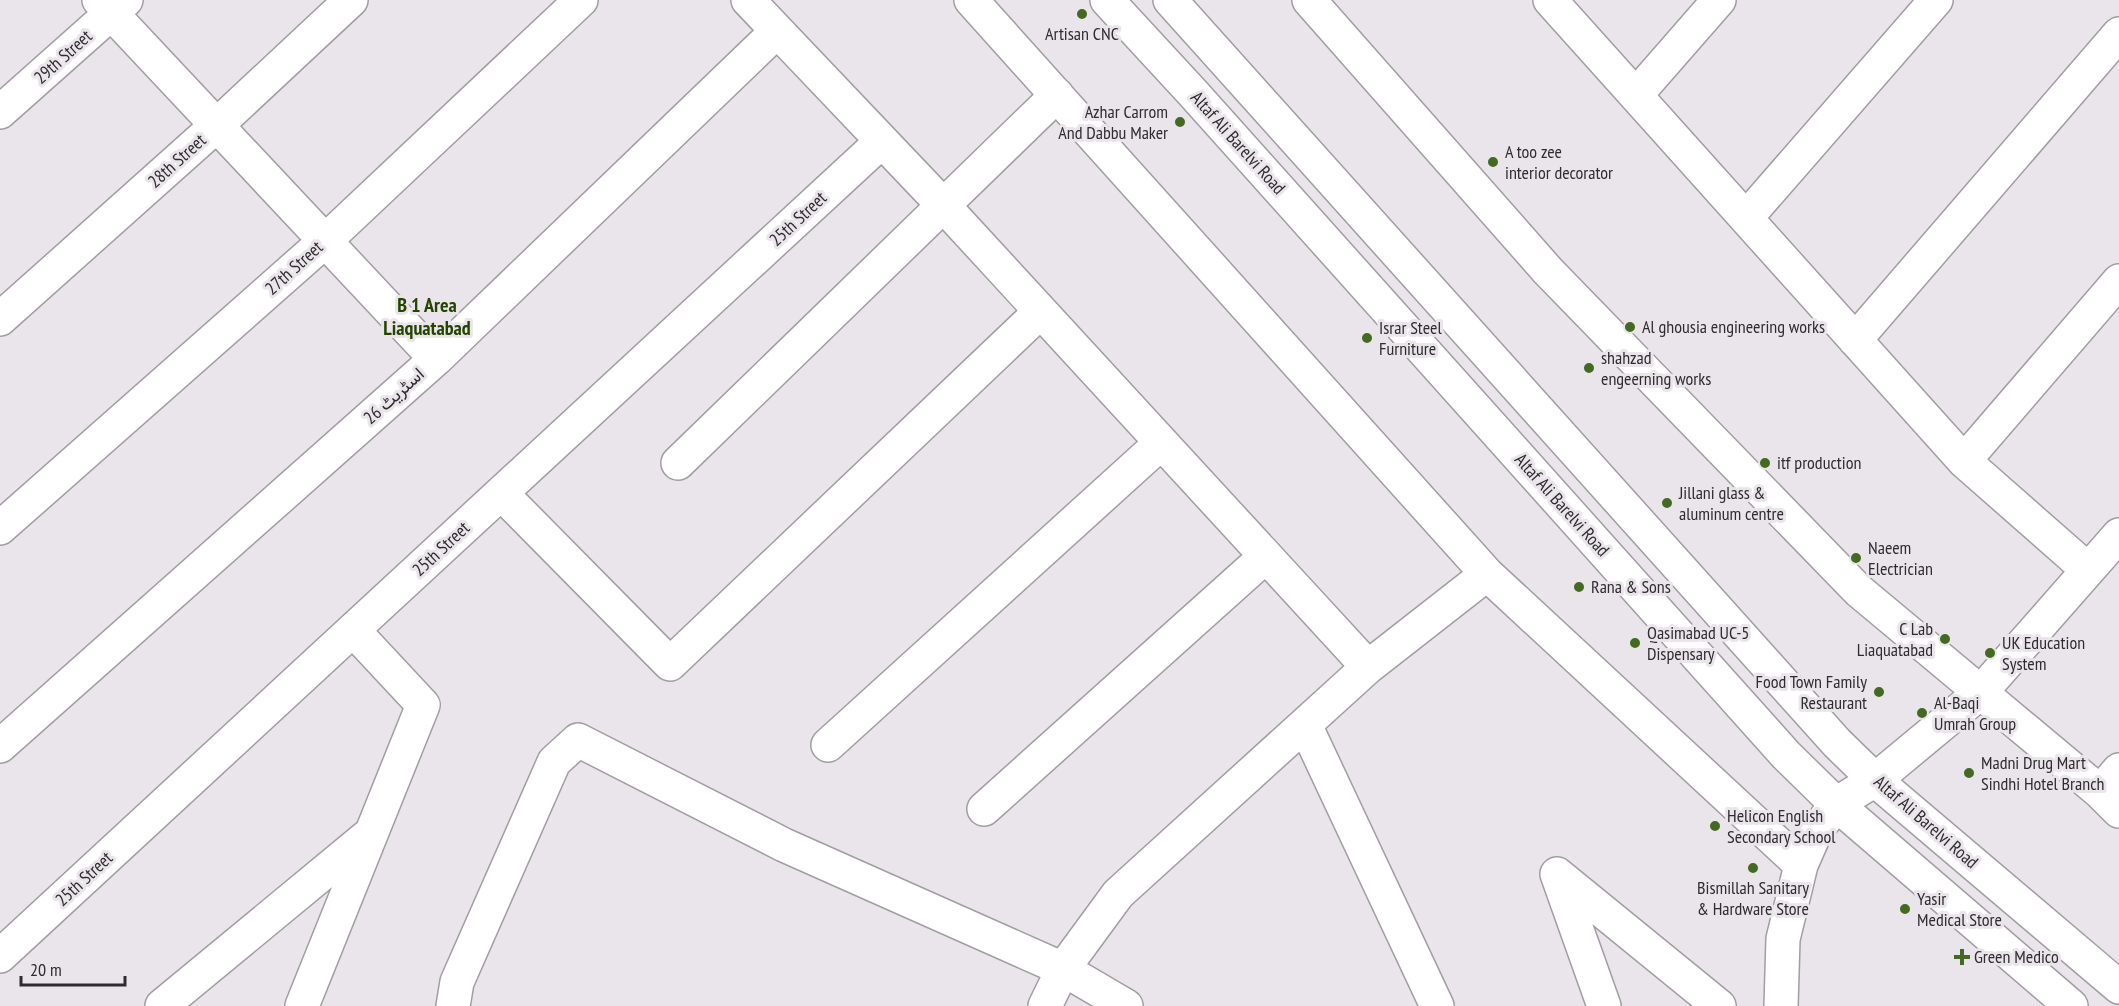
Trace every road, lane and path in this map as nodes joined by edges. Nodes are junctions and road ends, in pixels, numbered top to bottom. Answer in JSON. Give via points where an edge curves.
{"nodes":[{"id":1,"x":351,"y":0,"type":"edge"},
{"id":2,"x":581,"y":0,"type":"edge"},
{"id":3,"x":748,"y":0,"type":"edge"},
{"id":4,"x":971,"y":0,"type":"edge"},
{"id":5,"x":1107,"y":0,"type":"edge"},
{"id":6,"x":1170,"y":0,"type":"edge"},
{"id":7,"x":1309,"y":0,"type":"edge"},
{"id":8,"x":1550,"y":0,"type":"edge"},
{"id":9,"x":1719,"y":0,"type":"edge"},
{"id":10,"x":1936,"y":0,"type":"edge"},
{"id":11,"x":112,"y":5,"type":"edge"},
{"id":12,"x":776,"y":32,"type":"junction"},
{"id":13,"x":2119,"y":34,"type":"edge"},
{"id":14,"x":1057,"y":95,"type":"junction"},
{"id":15,"x":1636,"y":96,"type":"junction"},
{"id":16,"x":0,"y":112,"type":"edge"},
{"id":17,"x":216,"y":126,"type":"junction"},
{"id":18,"x":881,"y":142,"type":"junction"},
{"id":19,"x":943,"y":205,"type":"junction"},
{"id":20,"x":1746,"y":218,"type":"junction"},
{"id":21,"x":325,"y":241,"type":"junction"},
{"id":22,"x":2119,"y":281,"type":"edge"},
{"id":23,"x":1040,"y":312,"type":"junction"},
{"id":24,"x":0,"y":320,"type":"edge"},
{"id":25,"x":1855,"y":340,"type":"junction"},
{"id":26,"x":436,"y":358,"type":"junction"},
{"id":27,"x":1161,"y":443,"type":"junction"},
{"id":28,"x":1964,"y":462,"type":"junction"},
{"id":29,"x":678,"y":464,"type":"dead end"},
{"id":30,"x":501,"y":493,"type":"junction"},
{"id":31,"x":0,"y":528,"type":"edge"},
{"id":32,"x":2119,"y":535,"type":"edge"},
{"id":33,"x":1266,"y":556,"type":"junction"},
{"id":34,"x":2088,"y":570,"type":"junction"},
{"id":35,"x":1487,"y":574,"type":"junction"},
{"id":36,"x":353,"y":630,"type":"junction"},
{"id":37,"x":1368,"y":667,"type":"junction"},
{"id":38,"x":1981,"y":692,"type":"junction"},
{"id":39,"x":1305,"y":725,"type":"junction"},
{"id":40,"x":0,"y":746,"type":"edge"},
{"id":41,"x":828,"y":746,"type":"dead end"},
{"id":42,"x":1875,"y":780,"type":"junction"},
{"id":43,"x":2113,"y":791,"type":"edge"},
{"id":44,"x":1836,"y":804,"type":"junction"},
{"id":45,"x":984,"y":809,"type":"dead end"},
{"id":46,"x":371,"y":833,"type":"junction"},
{"id":47,"x":1801,"y":865,"type":"junction"},
{"id":48,"x":0,"y":956,"type":"edge"},
{"id":49,"x":1063,"y":969,"type":"junction"},
{"id":50,"x":2119,"y":987,"type":"edge"},
{"id":51,"x":162,"y":1006,"type":"edge"},
{"id":52,"x":302,"y":1006,"type":"edge"},
{"id":53,"x":453,"y":1006,"type":"edge"},
{"id":54,"x":1045,"y":1006,"type":"edge"},
{"id":55,"x":1126,"y":1006,"type":"edge"},
{"id":56,"x":1437,"y":1006,"type":"edge"},
{"id":57,"x":1604,"y":1006,"type":"edge"},
{"id":58,"x":1719,"y":1006,"type":"edge"},
{"id":59,"x":1781,"y":1006,"type":"edge"},
{"id":60,"x":2071,"y":1006,"type":"edge"}],
"edges":[{"from":1,"to":17,"type":"street","name":"28th Street"},
{"from":2,"to":21,"type":"street","name":"27th Street"},
{"from":3,"to":12,"type":"street"},
{"from":4,"to":14,"type":"street"},
{"from":5,"to":44,"type":"street","name":"Altaf Ali Barelvi Road","via":[[1786,755]]},
{"from":6,"to":42,"type":"street","name":"Altaf Ali Barelvi Road","via":[[1837,743]]},
{"from":7,"to":38,"type":"street","via":[[1548,271],[1834,566]]},
{"from":8,"to":15,"type":"street"},
{"from":9,"to":15,"type":"street"},
{"from":10,"to":20,"type":"street"},
{"from":11,"to":16,"type":"street","name":"29th Street"},
{"from":11,"to":17,"type":"street"},
{"from":12,"to":18,"type":"street"},
{"from":12,"to":26,"type":"street","name":"اسٹریٹ 26"},
{"from":13,"to":25,"type":"street"},
{"from":14,"to":19,"type":"street"},
{"from":14,"to":35,"type":"street"},
{"from":15,"to":20,"type":"street"},
{"from":17,"to":21,"type":"street"},
{"from":17,"to":24,"type":"street","name":"28th Street"},
{"from":18,"to":19,"type":"street"},
{"from":18,"to":30,"type":"street","name":"25th Street"},
{"from":19,"to":23,"type":"street"},
{"from":19,"to":29,"type":"street"},
{"from":20,"to":25,"type":"street"},
{"from":21,"to":26,"type":"street"},
{"from":21,"to":31,"type":"street","name":"27th Street"},
{"from":22,"to":28,"type":"street"},
{"from":23,"to":27,"type":"street"},
{"from":23,"to":30,"type":"street","via":[[670,664]]},
{"from":25,"to":28,"type":"street"},
{"from":26,"to":40,"type":"street","name":"اسٹریٹ 26"},
{"from":27,"to":33,"type":"street"},
{"from":27,"to":41,"type":"street"},
{"from":28,"to":34,"type":"street"},
{"from":30,"to":36,"type":"street","name":"25th Street"},
{"from":32,"to":34,"type":"street"},
{"from":33,"to":37,"type":"street"},
{"from":33,"to":45,"type":"street"},
{"from":34,"to":38,"type":"street"},
{"from":35,"to":37,"type":"street"},
{"from":35,"to":47,"type":"street"},
{"from":36,"to":46,"type":"street","via":[[423,705]]},
{"from":36,"to":48,"type":"street","name":"25th Street"},
{"from":37,"to":39,"type":"street"},
{"from":38,"to":42,"type":"street"},
{"from":38,"to":43,"type":"street"},
{"from":39,"to":49,"type":"street","via":[[1118,894]]},
{"from":39,"to":56,"type":"street"},
{"from":42,"to":44,"type":"street"},
{"from":42,"to":50,"type":"street","name":"Altaf Ali Barelvi Road"},
{"from":44,"to":47,"type":"street","via":[[1815,833]]},
{"from":44,"to":60,"type":"street","name":"Altaf Ali Barelvi Road"},
{"from":46,"to":51,"type":"street"},
{"from":46,"to":52,"type":"street"},
{"from":47,"to":59,"type":"street","via":[[1783,939]]},
{"from":49,"to":53,"type":"street","via":[[784,845],[578,740],[555,762],[457,982]]},
{"from":49,"to":54,"type":"street"},
{"from":49,"to":55,"type":"street"},
{"from":57,"to":58,"type":"street","via":[[1557,874]]}]}
